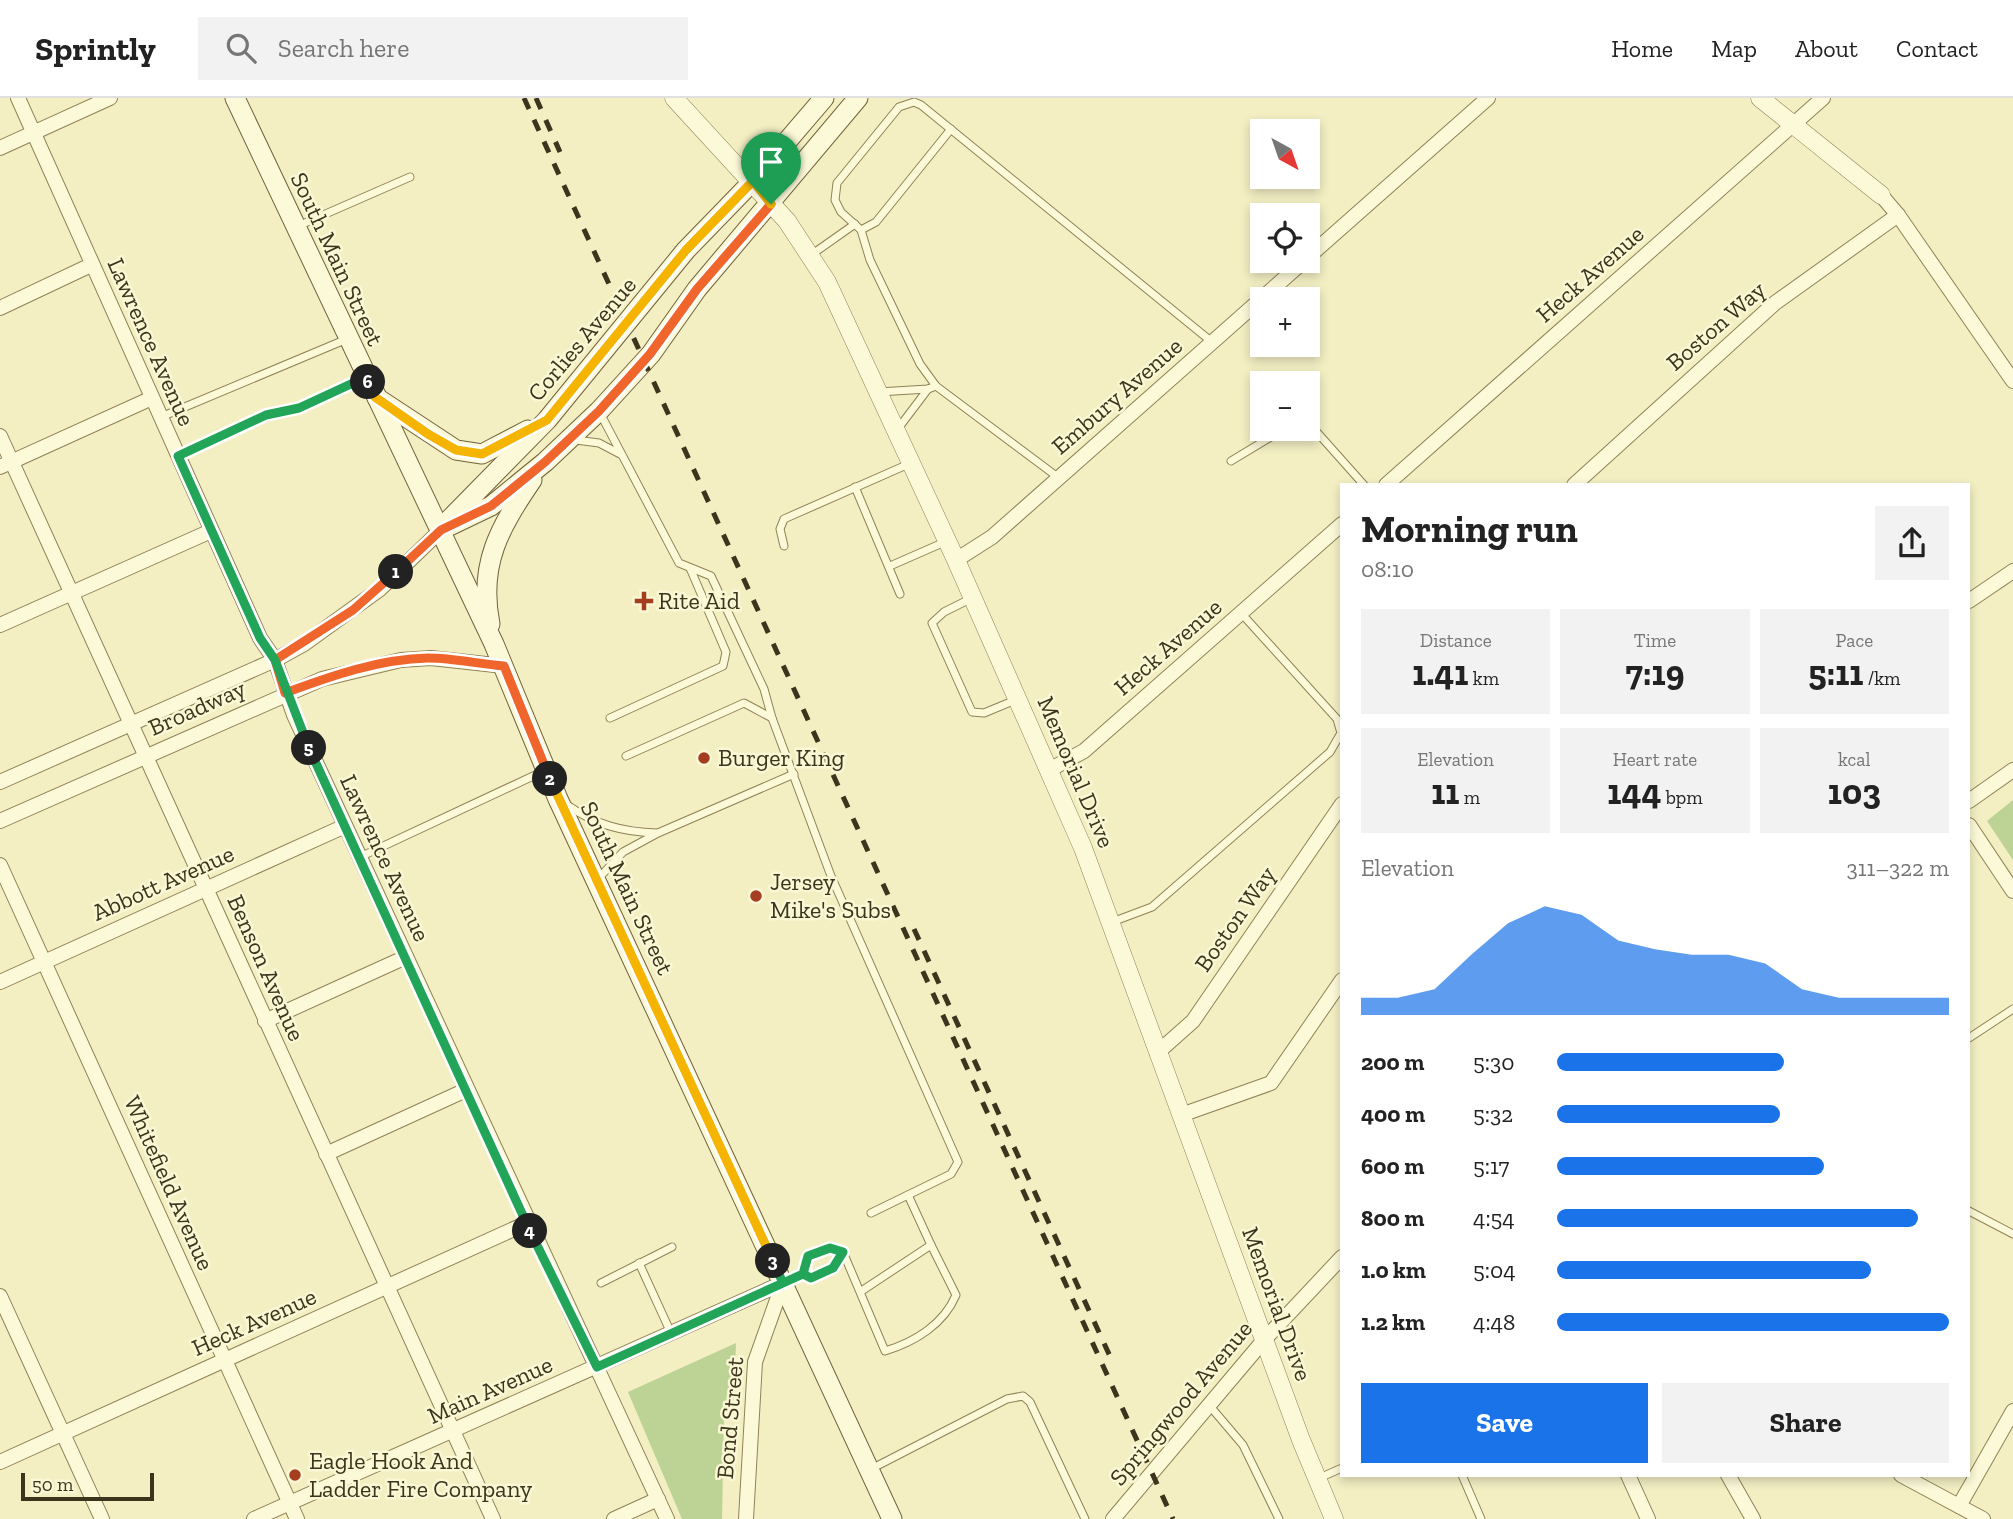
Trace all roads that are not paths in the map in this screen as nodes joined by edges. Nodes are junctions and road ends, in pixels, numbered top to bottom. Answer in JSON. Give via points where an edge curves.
{"nodes":[{"id":1,"x":18,"y":98,"type":"edge"},
{"id":2,"x":110,"y":98,"type":"edge"},
{"id":3,"x":235,"y":98,"type":"edge"},
{"id":4,"x":674,"y":98,"type":"edge"},
{"id":5,"x":824,"y":98,"type":"edge"},
{"id":6,"x":858,"y":98,"type":"edge"},
{"id":7,"x":1488,"y":98,"type":"edge"},
{"id":8,"x":1760,"y":98,"type":"edge"},
{"id":9,"x":1824,"y":98,"type":"edge"},
{"id":10,"x":1793,"y":124,"type":"junction"},
{"id":11,"x":951,"y":129,"type":"junction"},
{"id":12,"x":34,"y":133,"type":"junction"},
{"id":13,"x":0,"y":148,"type":"edge"},
{"id":14,"x":410,"y":177,"type":"dead end"},
{"id":15,"x":753,"y":181,"type":"junction"},
{"id":16,"x":1881,"y":195,"type":"joint"},
{"id":17,"x":771,"y":204,"type":"junction"},
{"id":18,"x":1898,"y":215,"type":"junction"},
{"id":19,"x":296,"y":227,"type":"junction"},
{"id":20,"x":858,"y":227,"type":"junction"},
{"id":21,"x":1320,"y":248,"type":"edge"},
{"id":22,"x":811,"y":255,"type":"junction"},
{"id":23,"x":91,"y":265,"type":"junction"},
{"id":24,"x":1291,"y":273,"type":"edge"},
{"id":25,"x":0,"y":307,"type":"edge"},
{"id":26,"x":348,"y":339,"type":"junction"},
{"id":27,"x":1212,"y":342,"type":"junction"},
{"id":28,"x":366,"y":377,"type":"junction"},
{"id":29,"x":2013,"y":382,"type":"edge"},
{"id":30,"x":936,"y":386,"type":"junction"},
{"id":31,"x":928,"y":390,"type":"junction"},
{"id":32,"x":878,"y":392,"type":"junction"},
{"id":33,"x":375,"y":397,"type":"junction"},
{"id":34,"x":152,"y":398,"type":"junction"},
{"id":35,"x":599,"y":411,"type":"junction"},
{"id":36,"x":161,"y":418,"type":"junction"},
{"id":37,"x":547,"y":420,"type":"junction"},
{"id":38,"x":896,"y":431,"type":"junction"},
{"id":39,"x":0,"y":436,"type":"edge"},
{"id":40,"x":1320,"y":436,"type":"edge"},
{"id":41,"x":568,"y":439,"type":"junction"},
{"id":42,"x":1264,"y":441,"type":"edge"},
{"id":43,"x":621,"y":455,"type":"junction"},
{"id":44,"x":178,"y":456,"type":"junction"},
{"id":45,"x":1231,"y":461,"type":"dead end"},
{"id":46,"x":545,"y":462,"type":"junction"},
{"id":47,"x":911,"y":463,"type":"junction"},
{"id":48,"x":6,"y":464,"type":"edge"},
{"id":49,"x":1059,"y":478,"type":"junction"},
{"id":50,"x":1362,"y":483,"type":"edge"},
{"id":51,"x":1388,"y":483,"type":"edge"},
{"id":52,"x":1576,"y":483,"type":"edge"},
{"id":53,"x":855,"y":487,"type":"junction"},
{"id":54,"x":1340,"y":526,"type":"edge"},
{"id":55,"x":441,"y":530,"type":"junction"},
{"id":56,"x":211,"y":531,"type":"junction"},
{"id":57,"x":947,"y":541,"type":"junction"},
{"id":58,"x":784,"y":546,"type":"dead end"},
{"id":59,"x":956,"y":560,"type":"junction"},
{"id":60,"x":890,"y":566,"type":"junction"},
{"id":61,"x":690,"y":568,"type":"junction"},
{"id":62,"x":2013,"y":571,"type":"edge"},
{"id":63,"x":72,"y":592,"type":"junction"},
{"id":64,"x":900,"y":594,"type":"dead end"},
{"id":65,"x":973,"y":597,"type":"junction"},
{"id":66,"x":1970,"y":600,"type":"edge"},
{"id":67,"x":1241,"y":613,"type":"junction"},
{"id":68,"x":0,"y":625,"type":"edge"},
{"id":69,"x":494,"y":644,"type":"junction"},
{"id":70,"x":275,"y":660,"type":"junction"},
{"id":71,"x":504,"y":666,"type":"junction"},
{"id":72,"x":285,"y":693,"type":"junction"},
{"id":73,"x":1019,"y":698,"type":"junction"},
{"id":74,"x":610,"y":718,"type":"dead end"},
{"id":75,"x":772,"y":718,"type":"junction"},
{"id":76,"x":132,"y":724,"type":"junction"},
{"id":77,"x":146,"y":756,"type":"junction"},
{"id":78,"x":626,"y":757,"type":"dead end"},
{"id":79,"x":546,"y":769,"type":"junction"},
{"id":80,"x":1051,"y":769,"type":"junction"},
{"id":81,"x":2013,"y":770,"type":"edge"},
{"id":82,"x":794,"y":775,"type":"junction"},
{"id":83,"x":0,"y":782,"type":"edge"},
{"id":84,"x":558,"y":799,"type":"junction"},
{"id":85,"x":1970,"y":800,"type":"edge"},
{"id":86,"x":1340,"y":807,"type":"edge"},
{"id":87,"x":0,"y":821,"type":"edge"},
{"id":88,"x":345,"y":826,"type":"junction"},
{"id":89,"x":1970,"y":826,"type":"edge"},
{"id":90,"x":658,"y":833,"type":"junction"},
{"id":91,"x":360,"y":858,"type":"junction"},
{"id":92,"x":0,"y":865,"type":"edge"},
{"id":93,"x":596,"y":881,"type":"junction"},
{"id":94,"x":205,"y":888,"type":"junction"},
{"id":95,"x":2013,"y":891,"type":"edge"},
{"id":96,"x":1110,"y":923,"type":"junction"},
{"id":97,"x":406,"y":957,"type":"junction"},
{"id":98,"x":45,"y":962,"type":"junction"},
{"id":99,"x":0,"y":982,"type":"edge"},
{"id":100,"x":1340,"y":983,"type":"edge"},
{"id":101,"x":2013,"y":1009,"type":"edge"},
{"id":102,"x":265,"y":1021,"type":"junction"},
{"id":103,"x":1970,"y":1037,"type":"edge"},
{"id":104,"x":1157,"y":1053,"type":"junction"},
{"id":105,"x":466,"y":1090,"type":"junction"},
{"id":106,"x":1181,"y":1115,"type":"junction"},
{"id":107,"x":326,"y":1154,"type":"junction"},
{"id":108,"x":908,"y":1195,"type":"junction"},
{"id":109,"x":1970,"y":1211,"type":"edge"},
{"id":110,"x":871,"y":1213,"type":"dead end"},
{"id":111,"x":527,"y":1223,"type":"junction"},
{"id":112,"x":2013,"y":1234,"type":"edge"},
{"id":113,"x":931,"y":1245,"type":"junction"},
{"id":114,"x":671,"y":1247,"type":"dead end"},
{"id":115,"x":843,"y":1252,"type":"junction"},
{"id":116,"x":1340,"y":1259,"type":"edge"},
{"id":117,"x":639,"y":1263,"type":"junction"},
{"id":118,"x":807,"y":1276,"type":"junction"},
{"id":119,"x":601,"y":1283,"type":"dead end"},
{"id":120,"x":783,"y":1283,"type":"junction"},
{"id":121,"x":388,"y":1287,"type":"junction"},
{"id":122,"x":860,"y":1292,"type":"junction"},
{"id":123,"x":1,"y":1299,"type":"edge"},
{"id":124,"x":671,"y":1334,"type":"junction"},
{"id":125,"x":1264,"y":1340,"type":"junction"},
{"id":126,"x":224,"y":1360,"type":"junction"},
{"id":127,"x":597,"y":1367,"type":"junction"},
{"id":128,"x":1208,"y":1404,"type":"junction"},
{"id":129,"x":2013,"y":1411,"type":"edge"},
{"id":130,"x":453,"y":1432,"type":"junction"},
{"id":131,"x":62,"y":1433,"type":"junction"},
{"id":132,"x":0,"y":1462,"type":"edge"},
{"id":133,"x":1340,"y":1469,"type":"edge"},
{"id":134,"x":869,"y":1470,"type":"junction"},
{"id":135,"x":1463,"y":1477,"type":"edge"},
{"id":136,"x":1629,"y":1477,"type":"edge"},
{"id":137,"x":1729,"y":1477,"type":"edge"},
{"id":138,"x":1905,"y":1477,"type":"edge"},
{"id":139,"x":1317,"y":1479,"type":"junction"},
{"id":140,"x":658,"y":1499,"type":"junction"},
{"id":141,"x":289,"y":1503,"type":"junction"},
{"id":142,"x":1959,"y":1506,"type":"junction"},
{"id":143,"x":1120,"y":1516,"type":"edge"},
{"id":144,"x":102,"y":1519,"type":"edge"},
{"id":145,"x":254,"y":1519,"type":"edge"},
{"id":146,"x":297,"y":1519,"type":"edge"},
{"id":147,"x":493,"y":1519,"type":"edge"},
{"id":148,"x":614,"y":1519,"type":"edge"},
{"id":149,"x":667,"y":1519,"type":"edge"},
{"id":150,"x":746,"y":1519,"type":"edge"},
{"id":151,"x":892,"y":1519,"type":"edge"},
{"id":152,"x":1085,"y":1519,"type":"edge"},
{"id":153,"x":1279,"y":1519,"type":"edge"},
{"id":154,"x":1334,"y":1519,"type":"edge"},
{"id":155,"x":1481,"y":1519,"type":"edge"},
{"id":156,"x":1648,"y":1519,"type":"edge"},
{"id":157,"x":1753,"y":1519,"type":"edge"},
{"id":158,"x":1983,"y":1519,"type":"edge"}],
"edges":[{"from":1,"to":12,"type":"street","name":"Lawrence Avenue"},
{"from":2,"to":12,"type":"street"},
{"from":3,"to":19,"type":"main road","name":"South Main Street"},
{"from":4,"to":15,"type":"street","name":"Memorial Drive"},
{"from":5,"to":15,"type":"main road","name":"Corlies Avenue"},
{"from":6,"to":17,"type":"main road"},
{"from":7,"to":21,"type":"street","name":"Embury Avenue"},
{"from":8,"to":10,"type":"street"},
{"from":9,"to":10,"type":"street","name":"Heck Avenue"},
{"from":10,"to":16,"type":"street"},
{"from":10,"to":51,"type":"street","name":"Heck Avenue"},
{"from":11,"to":20,"type":"lane","via":[[876,222]]},
{"from":11,"to":20,"type":"lane","via":[[921,105],[914,102],[900,107],[837,183],[835,200]]},
{"from":11,"to":27,"type":"lane"},
{"from":12,"to":13,"type":"street"},
{"from":12,"to":23,"type":"street","name":"Lawrence Avenue"},
{"from":14,"to":19,"type":"lane"},
{"from":15,"to":17,"type":"street","name":"Memorial Drive"},
{"from":15,"to":37,"type":"main road","name":"Corlies Avenue","via":[[686,250]]},
{"from":16,"to":18,"type":"street"},
{"from":17,"to":22,"type":"street","name":"Memorial Drive"},
{"from":17,"to":35,"type":"main road"},
{"from":18,"to":29,"type":"street"},
{"from":18,"to":52,"type":"street","name":"Boston Way","via":[[1774,303]]},
{"from":19,"to":26,"type":"main road","name":"South Main Street"},
{"from":20,"to":22,"type":"lane"},
{"from":20,"to":30,"type":"lane","via":[[920,364]]},
{"from":22,"to":32,"type":"street","name":"Memorial Drive"},
{"from":23,"to":25,"type":"street"},
{"from":23,"to":34,"type":"street","name":"Lawrence Avenue"},
{"from":24,"to":27,"type":"street","name":"Embury Avenue"},
{"from":26,"to":28,"type":"main road","name":"South Main Street"},
{"from":26,"to":36,"type":"lane"},
{"from":27,"to":49,"type":"street","name":"Embury Avenue"},
{"from":28,"to":33,"type":"main road","name":"South Main Street"},
{"from":28,"to":44,"type":"lane","via":[[299,408],[266,415]]},
{"from":30,"to":31,"type":"lane"},
{"from":30,"to":49,"type":"lane"},
{"from":31,"to":32,"type":"lane"},
{"from":31,"to":38,"type":"lane"},
{"from":32,"to":38,"type":"street","name":"Memorial Drive"},
{"from":33,"to":37,"type":"main road","via":[[456,450],[482,454]]},
{"from":33,"to":55,"type":"main road","name":"South Main Street"},
{"from":34,"to":36,"type":"street","name":"Lawrence Avenue"},
{"from":34,"to":48,"type":"street"},
{"from":35,"to":41,"type":"main road"},
{"from":35,"to":43,"type":"lane"},
{"from":36,"to":44,"type":"street","name":"Lawrence Avenue"},
{"from":37,"to":55,"type":"main road","name":"Corlies Avenue"},
{"from":38,"to":47,"type":"street","name":"Memorial Drive"},
{"from":39,"to":48,"type":"street","name":"Benson Avenue"},
{"from":40,"to":50,"type":"lane"},
{"from":41,"to":43,"type":"lane","via":[[600,443]]},
{"from":41,"to":46,"type":"main road"},
{"from":42,"to":45,"type":"lane"},
{"from":43,"to":61,"type":"lane","via":[[679,563]]},
{"from":44,"to":56,"type":"street","name":"Lawrence Avenue"},
{"from":46,"to":55,"type":"main road","via":[[491,506]]},
{"from":46,"to":69,"type":"main road","via":[[497,534],[490,557],[488,614]]},
{"from":47,"to":53,"type":"lane"},
{"from":47,"to":57,"type":"street","name":"Memorial Drive"},
{"from":48,"to":63,"type":"street","name":"Benson Avenue"},
{"from":49,"to":59,"type":"street","name":"Embury Avenue","via":[[992,537]]},
{"from":53,"to":58,"type":"lane","via":[[784,519],[780,529]]},
{"from":53,"to":60,"type":"lane"},
{"from":54,"to":67,"type":"street","name":"Heck Avenue"},
{"from":55,"to":69,"type":"main road","name":"South Main Street"},
{"from":55,"to":70,"type":"street","name":"Broadway","via":[[380,589]]},
{"from":56,"to":63,"type":"street"},
{"from":56,"to":70,"type":"street","name":"Lawrence Avenue","via":[[260,638]]},
{"from":57,"to":59,"type":"street","name":"Memorial Drive"},
{"from":57,"to":60,"type":"lane"},
{"from":59,"to":65,"type":"street","name":"Memorial Drive"},
{"from":60,"to":64,"type":"lane"},
{"from":61,"to":74,"type":"lane","via":[[726,652],[723,666]]},
{"from":61,"to":75,"type":"lane","via":[[711,576],[764,689]]},
{"from":62,"to":66,"type":"street"},
{"from":63,"to":68,"type":"street"},
{"from":63,"to":76,"type":"street","name":"Benson Avenue"},
{"from":65,"to":73,"type":"street","name":"Memorial Drive"},
{"from":65,"to":73,"type":"lane","via":[[932,623],[971,712],[984,713]]},
{"from":67,"to":80,"type":"street","name":"Heck Avenue","via":[[1084,751]]},
{"from":67,"to":96,"type":"lane","via":[[1337,719],[1340,733],[1330,752],[1152,907]]},
{"from":69,"to":71,"type":"main road","name":"South Main Street"},
{"from":70,"to":72,"type":"street","name":"Lawrence Avenue"},
{"from":70,"to":76,"type":"street","name":"Broadway"},
{"from":71,"to":72,"type":"street","name":"Broadway","via":[[431,658],[401,660]]},
{"from":71,"to":79,"type":"main road","name":"South Main Street"},
{"from":72,"to":77,"type":"street","name":"Broadway"},
{"from":72,"to":88,"type":"street","name":"Lawrence Avenue"},
{"from":73,"to":80,"type":"street","name":"Memorial Drive"},
{"from":75,"to":78,"type":"lane","via":[[744,703]]},
{"from":75,"to":82,"type":"lane"},
{"from":76,"to":77,"type":"street","name":"Benson Avenue"},
{"from":76,"to":83,"type":"street","name":"Broadway"},
{"from":77,"to":87,"type":"street","name":"Broadway"},
{"from":77,"to":94,"type":"street","name":"Benson Avenue"},
{"from":79,"to":84,"type":"main road","name":"South Main Street"},
{"from":79,"to":91,"type":"lane"},
{"from":80,"to":96,"type":"street","name":"Memorial Drive"},
{"from":81,"to":85,"type":"street"},
{"from":82,"to":90,"type":"lane"},
{"from":82,"to":108,"type":"lane","via":[[831,876],[958,1162],[951,1174]]},
{"from":84,"to":90,"type":"lane","via":[[588,819],[613,828]]},
{"from":84,"to":93,"type":"main road","name":"South Main Street"},
{"from":86,"to":104,"type":"street","name":"Boston Way","via":[[1193,1021]]},
{"from":88,"to":91,"type":"street","name":"Lawrence Avenue"},
{"from":88,"to":94,"type":"street","name":"Abbott Avenue"},
{"from":89,"to":95,"type":"street"},
{"from":90,"to":93,"type":"lane","via":[[623,852]]},
{"from":91,"to":97,"type":"street","name":"Lawrence Avenue"},
{"from":92,"to":98,"type":"street","name":"Whitefield Avenue"},
{"from":93,"to":120,"type":"main road","name":"South Main Street"},
{"from":94,"to":98,"type":"street","name":"Abbott Avenue"},
{"from":94,"to":102,"type":"street","name":"Benson Avenue"},
{"from":96,"to":104,"type":"street","name":"Memorial Drive"},
{"from":97,"to":102,"type":"street"},
{"from":97,"to":105,"type":"street","name":"Lawrence Avenue"},
{"from":98,"to":99,"type":"street","name":"Abbott Avenue"},
{"from":98,"to":126,"type":"street","name":"Whitefield Avenue"},
{"from":100,"to":106,"type":"street","via":[[1271,1083]]},
{"from":101,"to":103,"type":"lane"},
{"from":102,"to":107,"type":"street","name":"Benson Avenue"},
{"from":104,"to":106,"type":"street","name":"Memorial Drive"},
{"from":105,"to":107,"type":"street"},
{"from":105,"to":111,"type":"street","name":"Lawrence Avenue"},
{"from":106,"to":125,"type":"street","name":"Memorial Drive"},
{"from":107,"to":121,"type":"street","name":"Benson Avenue"},
{"from":108,"to":110,"type":"lane"},
{"from":108,"to":113,"type":"lane"},
{"from":109,"to":112,"type":"lane"},
{"from":111,"to":121,"type":"street","name":"Heck Avenue"},
{"from":111,"to":127,"type":"street","name":"Lawrence Avenue"},
{"from":113,"to":122,"type":"lane"},
{"from":113,"to":122,"type":"lane","via":[[956,1295],[949,1312],[909,1343],[886,1351]]},
{"from":114,"to":117,"type":"lane"},
{"from":115,"to":118,"type":"lane","via":[[833,1268]]},
{"from":115,"to":118,"type":"lane","via":[[830,1248],[808,1256]]},
{"from":115,"to":122,"type":"lane"},
{"from":116,"to":125,"type":"street","name":"Springwood Avenue"},
{"from":117,"to":119,"type":"lane"},
{"from":117,"to":124,"type":"lane"},
{"from":118,"to":120,"type":"lane"},
{"from":120,"to":124,"type":"street","name":"Main Avenue"},
{"from":120,"to":134,"type":"main road","name":"South Main Street"},
{"from":120,"to":150,"type":"street","name":"Bond Street","via":[[755,1362]]},
{"from":121,"to":126,"type":"street","name":"Heck Avenue"},
{"from":121,"to":130,"type":"street","name":"Benson Avenue"},
{"from":123,"to":131,"type":"street"},
{"from":124,"to":127,"type":"street","name":"Main Avenue"},
{"from":125,"to":128,"type":"street","name":"Springwood Avenue"},
{"from":125,"to":139,"type":"street","name":"Memorial Drive"},
{"from":126,"to":131,"type":"street","name":"Heck Avenue"},
{"from":126,"to":141,"type":"street","name":"Whitefield Avenue"},
{"from":127,"to":130,"type":"street","name":"Main Avenue"},
{"from":127,"to":140,"type":"street","name":"Lawrence Avenue"},
{"from":128,"to":143,"type":"street","name":"Springwood Avenue"},
{"from":128,"to":153,"type":"lane","via":[[1243,1445]]},
{"from":129,"to":142,"type":"street"},
{"from":130,"to":141,"type":"street","name":"Main Avenue"},
{"from":130,"to":147,"type":"street","name":"Benson Avenue"},
{"from":131,"to":132,"type":"street","name":"Heck Avenue"},
{"from":131,"to":144,"type":"street"},
{"from":133,"to":139,"type":"lane"},
{"from":134,"to":151,"type":"main road","name":"South Main Street"},
{"from":134,"to":152,"type":"lane","via":[[1007,1399],[1023,1396],[1030,1402]]},
{"from":135,"to":155,"type":"lane"},
{"from":136,"to":156,"type":"street"},
{"from":137,"to":157,"type":"street"},
{"from":138,"to":142,"type":"street"},
{"from":139,"to":154,"type":"street","name":"Memorial Drive"},
{"from":140,"to":148,"type":"street"},
{"from":140,"to":149,"type":"street","name":"Lawrence Avenue"},
{"from":141,"to":145,"type":"street","name":"Main Avenue"},
{"from":141,"to":146,"type":"street","name":"Whitefield Avenue"},
{"from":142,"to":158,"type":"street"}]}
